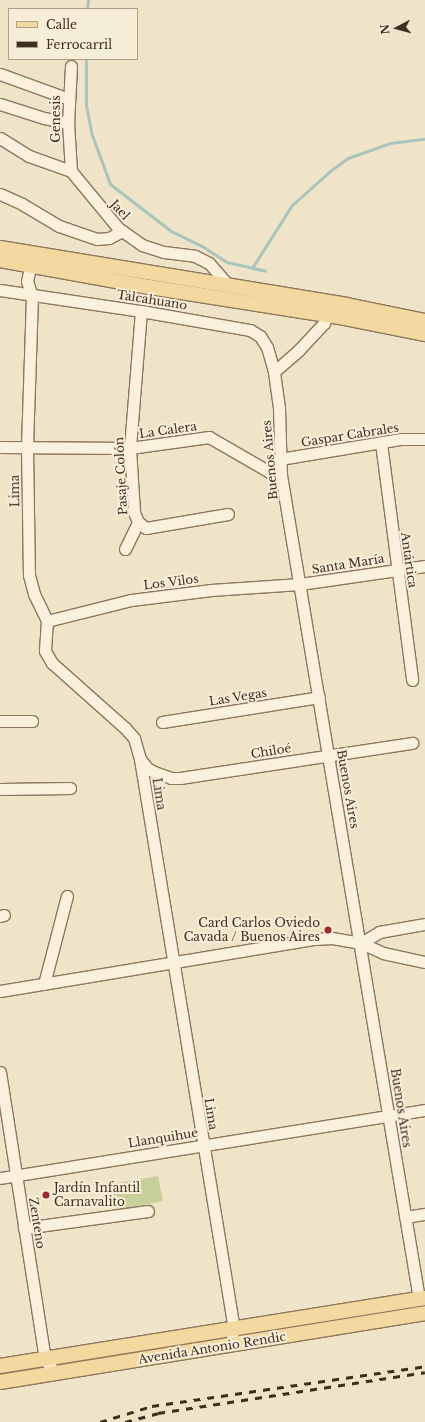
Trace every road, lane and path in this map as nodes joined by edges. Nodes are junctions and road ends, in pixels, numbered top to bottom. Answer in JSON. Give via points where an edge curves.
{"nodes":[{"id":1,"x":71,"y":66,"type":"dead end"},
{"id":2,"x":0,"y":74,"type":"edge"},
{"id":3,"x":69,"y":99,"type":"junction"},
{"id":4,"x":0,"y":104,"type":"edge"},
{"id":5,"x":68,"y":123,"type":"junction"},
{"id":6,"x":0,"y":138,"type":"edge"},
{"id":7,"x":71,"y":171,"type":"junction"},
{"id":8,"x":0,"y":194,"type":"edge"},
{"id":9,"x":122,"y":231,"type":"junction"},
{"id":10,"x":0,"y":248,"type":"edge"},
{"id":11,"x":0,"y":260,"type":"edge"},
{"id":12,"x":31,"y":260,"type":"junction"},
{"id":13,"x":26,"y":281,"type":"junction"},
{"id":14,"x":228,"y":285,"type":"junction"},
{"id":15,"x":0,"y":290,"type":"edge"},
{"id":16,"x":16,"y":292,"type":"junction"},
{"id":17,"x":32,"y":296,"type":"junction"},
{"id":18,"x":329,"y":309,"type":"junction"},
{"id":19,"x":141,"y":311,"type":"junction"},
{"id":20,"x":425,"y":321,"type":"edge"},
{"id":21,"x":425,"y":334,"type":"edge"},
{"id":22,"x":274,"y":372,"type":"junction"},
{"id":23,"x":425,"y":439,"type":"edge"},
{"id":24,"x":381,"y":443,"type":"junction"},
{"id":25,"x":0,"y":446,"type":"edge"},
{"id":26,"x":28,"y":448,"type":"junction"},
{"id":27,"x":130,"y":448,"type":"junction"},
{"id":28,"x":280,"y":459,"type":"junction"},
{"id":29,"x":281,"y":475,"type":"junction"},
{"id":30,"x":228,"y":514,"type":"dead end"},
{"id":31,"x":138,"y":522,"type":"junction"},
{"id":32,"x":125,"y":549,"type":"dead end"},
{"id":33,"x":425,"y":566,"type":"edge"},
{"id":34,"x":398,"y":569,"type":"junction"},
{"id":35,"x":300,"y":584,"type":"junction"},
{"id":36,"x":47,"y":622,"type":"junction"},
{"id":37,"x":412,"y":680,"type":"dead end"},
{"id":38,"x":319,"y":697,"type":"junction"},
{"id":39,"x":0,"y":720,"type":"edge"},
{"id":40,"x":32,"y":721,"type":"dead end"},
{"id":41,"x":162,"y":722,"type":"dead end"},
{"id":42,"x":412,"y":742,"type":"dead end"},
{"id":43,"x":329,"y":755,"type":"junction"},
{"id":44,"x":140,"y":759,"type":"junction"},
{"id":45,"x":70,"y":788,"type":"dead end"},
{"id":46,"x":0,"y":789,"type":"edge"},
{"id":47,"x":67,"y":896,"type":"dead end"},
{"id":48,"x":425,"y":924,"type":"edge"},
{"id":49,"x":360,"y":943,"type":"junction"},
{"id":50,"x":173,"y":962,"type":"junction"},
{"id":51,"x":425,"y":962,"type":"edge"},
{"id":52,"x":44,"y":984,"type":"junction"},
{"id":53,"x":0,"y":991,"type":"edge"},
{"id":54,"x":0,"y":1072,"type":"edge"},
{"id":55,"x":425,"y":1110,"type":"edge"},
{"id":56,"x":389,"y":1115,"type":"junction"},
{"id":57,"x":204,"y":1145,"type":"junction"},
{"id":58,"x":16,"y":1176,"type":"junction"},
{"id":59,"x":0,"y":1178,"type":"edge"},
{"id":60,"x":148,"y":1211,"type":"dead end"},
{"id":61,"x":425,"y":1214,"type":"edge"},
{"id":62,"x":405,"y":1217,"type":"junction"},
{"id":63,"x":24,"y":1228,"type":"junction"},
{"id":64,"x":422,"y":1298,"type":"edge"},
{"id":65,"x":425,"y":1313,"type":"edge"},
{"id":66,"x":234,"y":1329,"type":"junction"},
{"id":67,"x":226,"y":1346,"type":"junction"},
{"id":68,"x":45,"y":1359,"type":"junction"},
{"id":69,"x":0,"y":1366,"type":"edge"},
{"id":70,"x":58,"y":1373,"type":"junction"},
{"id":71,"x":0,"y":1382,"type":"edge"}],
"edges":[{"from":1,"to":3,"type":"street","name":"Genesis"},
{"from":2,"to":3,"type":"street"},
{"from":3,"to":5,"type":"street","name":"Genesis"},
{"from":4,"to":5,"type":"street"},
{"from":5,"to":7,"type":"street","name":"Genesis"},
{"from":6,"to":7,"type":"street","via":[[29,156]]},
{"from":7,"to":9,"type":"street","name":"Jael"},
{"from":8,"to":9,"type":"street","via":[[59,226],[97,239],[109,238]]},
{"from":9,"to":14,"type":"street","name":"Jael","via":[[142,245],[164,252],[194,256],[209,263]]},
{"from":10,"to":12,"type":"main road"},
{"from":11,"to":12,"type":"main road"},
{"from":12,"to":13,"type":"street"},
{"from":12,"to":14,"type":"main road"},
{"from":12,"to":18,"type":"main road","via":[[151,287]]},
{"from":13,"to":16,"type":"street"},
{"from":13,"to":17,"type":"street","name":"Lima"},
{"from":14,"to":18,"type":"main road"},
{"from":15,"to":16,"type":"street","name":"Talcahuano"},
{"from":16,"to":17,"type":"street","name":"Talcahuano"},
{"from":17,"to":19,"type":"street","name":"Talcahuano"},
{"from":17,"to":26,"type":"street","name":"Lima"},
{"from":18,"to":20,"type":"main road"},
{"from":18,"to":21,"type":"main road"},
{"from":18,"to":22,"type":"street","via":[[324,323]]},
{"from":19,"to":22,"type":"street","name":"Talcahuano","via":[[250,330],[260,336],[267,348]]},
{"from":19,"to":27,"type":"street","name":"Pasaje Colón"},
{"from":22,"to":28,"type":"street","name":"Buenos Aires","via":[[279,408]]},
{"from":23,"to":24,"type":"street","name":"Gaspar Cabrales","via":[[402,439]]},
{"from":24,"to":28,"type":"street","name":"Gaspar Cabrales"},
{"from":24,"to":34,"type":"street","name":"Antártica"},
{"from":25,"to":26,"type":"street","name":"La Calera"},
{"from":26,"to":27,"type":"street","name":"La Calera"},
{"from":26,"to":36,"type":"street","name":"Lima","via":[[29,575],[34,594]]},
{"from":27,"to":29,"type":"street","name":"La Calera","via":[[209,437],[271,473]]},
{"from":27,"to":31,"type":"street","name":"Pasaje Colón","via":[[134,512]]},
{"from":28,"to":29,"type":"street","name":"Buenos Aires"},
{"from":29,"to":35,"type":"street","name":"Buenos Aires"},
{"from":30,"to":31,"type":"street","name":"Pasaje Colón","via":[[146,528]]},
{"from":31,"to":32,"type":"street"},
{"from":33,"to":34,"type":"street","name":"Santa María"},
{"from":34,"to":35,"type":"street","name":"Santa María"},
{"from":34,"to":37,"type":"street","name":"Antártica"},
{"from":35,"to":36,"type":"street","name":"Los Vilos","via":[[211,590],[131,600]]},
{"from":35,"to":38,"type":"street","name":"Buenos Aires"},
{"from":36,"to":44,"type":"street","name":"Lima","via":[[45,651],[52,663],[125,728],[134,738]]},
{"from":38,"to":41,"type":"street","name":"Las Vegas"},
{"from":38,"to":43,"type":"street","name":"Buenos Aires"},
{"from":39,"to":40,"type":"street"},
{"from":42,"to":43,"type":"street","name":"Chiloé"},
{"from":43,"to":44,"type":"street","name":"Chiloé","via":[[180,778],[171,778],[154,772]]},
{"from":43,"to":49,"type":"street","name":"Buenos Aires"},
{"from":44,"to":50,"type":"street","name":"Lima"},
{"from":45,"to":46,"type":"street"},
{"from":47,"to":52,"type":"street"},
{"from":48,"to":49,"type":"street","via":[[379,932]]},
{"from":49,"to":50,"type":"street","via":[[332,938],[315,939]]},
{"from":49,"to":51,"type":"street","via":[[383,953]]},
{"from":49,"to":56,"type":"street","name":"Buenos Aires"},
{"from":50,"to":52,"type":"street"},
{"from":50,"to":57,"type":"street","name":"Lima"},
{"from":52,"to":53,"type":"street"},
{"from":54,"to":58,"type":"street","name":"Zenteno"},
{"from":55,"to":56,"type":"street","name":"Llanquihue"},
{"from":56,"to":57,"type":"street","name":"Llanquihue"},
{"from":56,"to":62,"type":"street","name":"Buenos Aires"},
{"from":57,"to":58,"type":"street","name":"Llanquihue"},
{"from":57,"to":66,"type":"street","name":"Lima"},
{"from":58,"to":59,"type":"street","name":"Llanquihue"},
{"from":58,"to":63,"type":"street","name":"Zenteno"},
{"from":60,"to":63,"type":"street"},
{"from":61,"to":62,"type":"street"},
{"from":62,"to":64,"type":"street","name":"Buenos Aires"},
{"from":63,"to":68,"type":"street","name":"Zenteno"},
{"from":64,"to":66,"type":"main road","name":"Avenida Antonio Rendic"},
{"from":65,"to":67,"type":"main road","name":"Avenida Antonio Rendic"},
{"from":66,"to":67,"type":"street"},
{"from":66,"to":68,"type":"main road","name":"Avenida Antonio Rendic"},
{"from":67,"to":70,"type":"main road","name":"Avenida Antonio Rendic"},
{"from":68,"to":69,"type":"main road","name":"Avenida Antonio Rendic"},
{"from":68,"to":70,"type":"street"},
{"from":70,"to":71,"type":"main road","name":"Avenida Antonio Rendic"}]}
